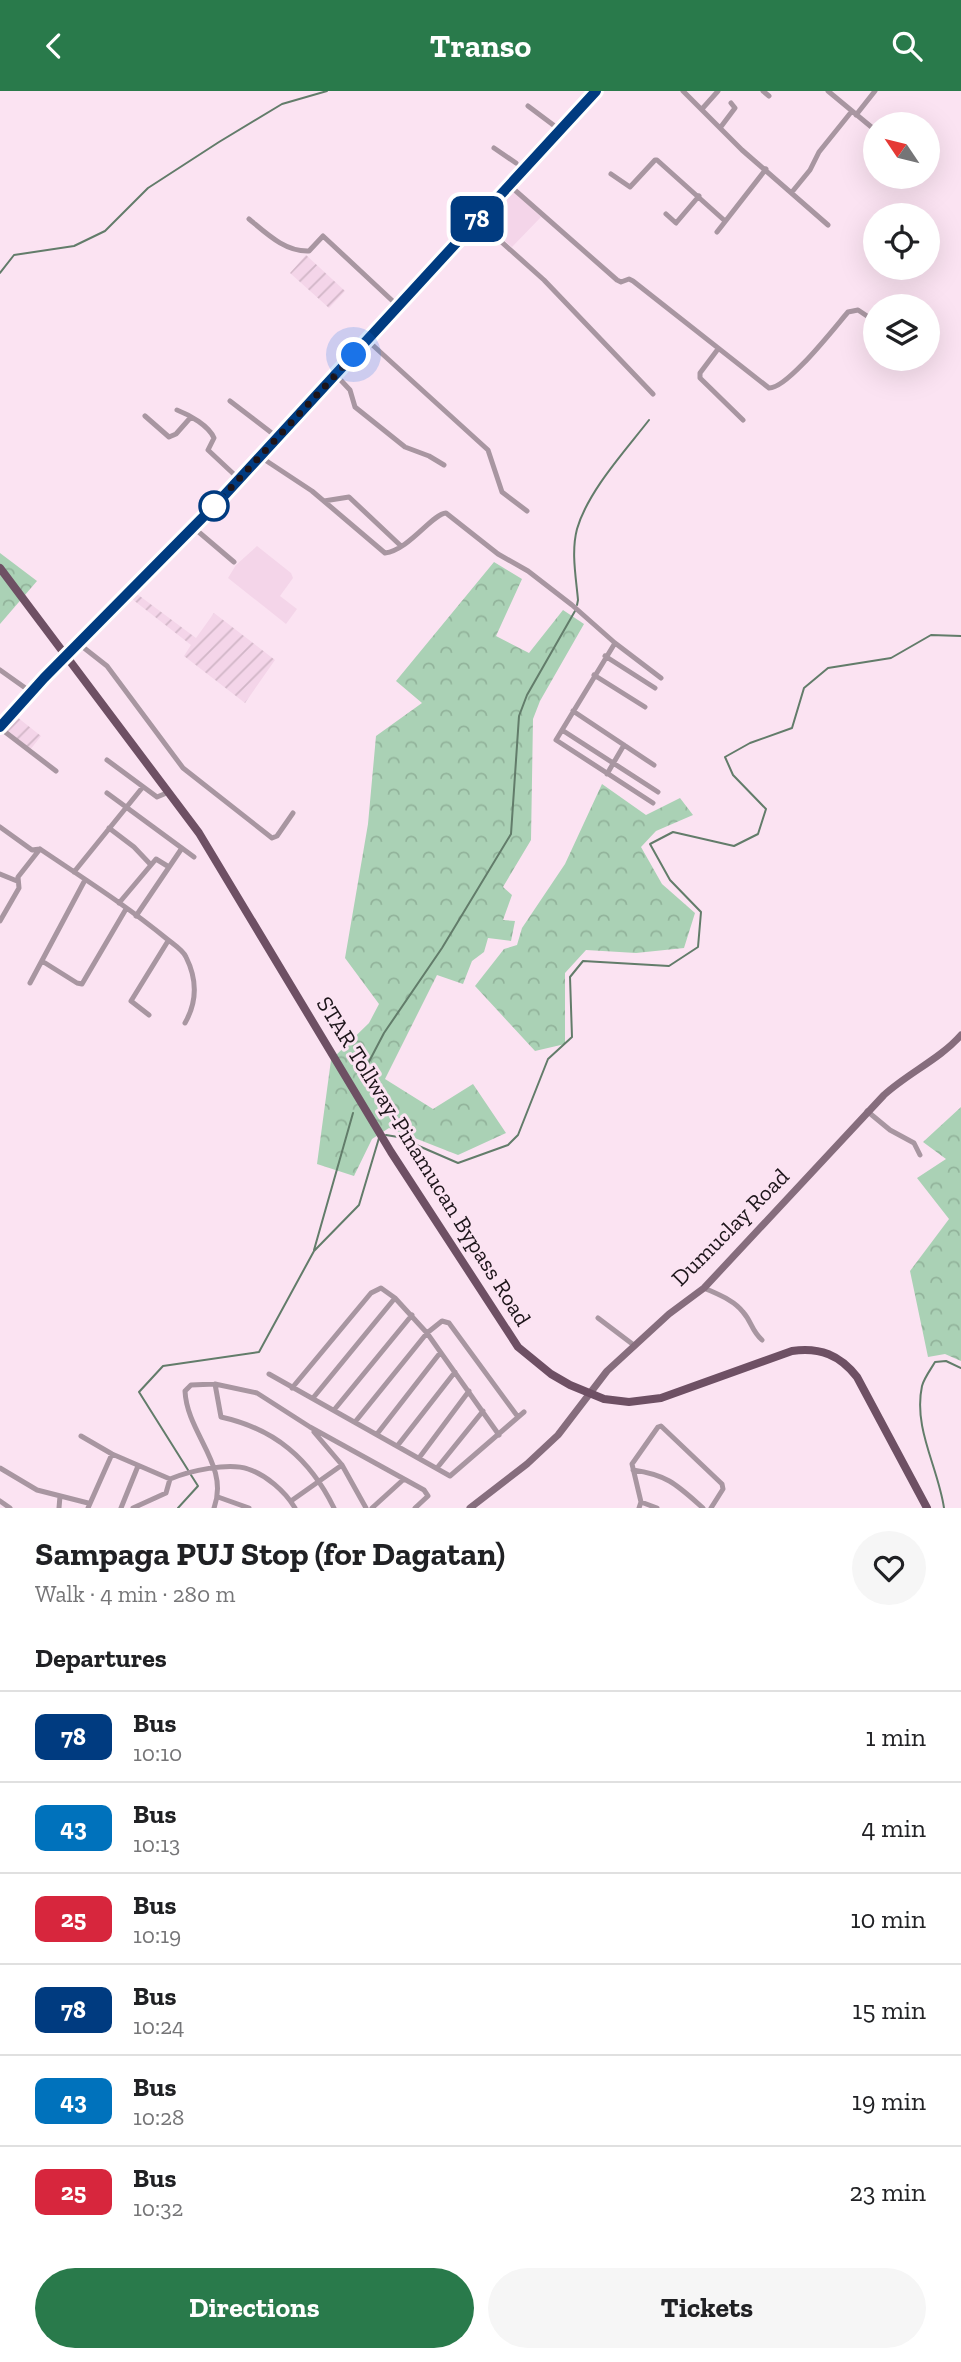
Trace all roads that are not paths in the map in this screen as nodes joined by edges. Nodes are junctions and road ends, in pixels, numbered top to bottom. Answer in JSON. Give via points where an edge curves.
{"nodes":[{"id":1,"x":596,"y":91,"type":"edge"},
{"id":2,"x":683,"y":91,"type":"edge"},
{"id":3,"x":718,"y":91,"type":"edge"},
{"id":4,"x":763,"y":91,"type":"edge"},
{"id":5,"x":828,"y":91,"type":"edge"},
{"id":6,"x":875,"y":91,"type":"edge"},
{"id":7,"x":769,"y":96,"type":"dead end"},
{"id":8,"x":731,"y":103,"type":"dead end"},
{"id":9,"x":528,"y":106,"type":"dead end"},
{"id":10,"x":702,"y":109,"type":"junction"},
{"id":11,"x":854,"y":113,"type":"junction"},
{"id":12,"x":863,"y":120,"type":"edge"},
{"id":13,"x":720,"y":128,"type":"junction"},
{"id":14,"x":560,"y":130,"type":"junction"},
{"id":15,"x":494,"y":148,"type":"dead end"},
{"id":16,"x":519,"y":166,"type":"junction"},
{"id":17,"x":766,"y":169,"type":"junction"},
{"id":18,"x":611,"y":173,"type":"dead end"},
{"id":19,"x":509,"y":185,"type":"junction"},
{"id":20,"x":792,"y":192,"type":"junction"},
{"id":21,"x":699,"y":195,"type":"junction"},
{"id":22,"x":666,"y":214,"type":"dead end"},
{"id":23,"x":249,"y":219,"type":"dead end"},
{"id":24,"x":477,"y":220,"type":"junction"},
{"id":25,"x":725,"y":221,"type":"junction"},
{"id":26,"x":828,"y":225,"type":"dead end"},
{"id":27,"x":718,"y":232,"type":"dead end"},
{"id":28,"x":398,"y":306,"type":"junction"},
{"id":29,"x":863,"y":313,"type":"edge"},
{"id":30,"x":367,"y":340,"type":"junction"},
{"id":31,"x":718,"y":349,"type":"junction"},
{"id":32,"x":335,"y":374,"type":"junction"},
{"id":33,"x":653,"y":394,"type":"dead end"},
{"id":34,"x":230,"y":401,"type":"dead end"},
{"id":35,"x":177,"y":410,"type":"dead end"},
{"id":36,"x":145,"y":416,"type":"dead end"},
{"id":37,"x":191,"y":417,"type":"junction"},
{"id":38,"x":743,"y":420,"type":"dead end"},
{"id":39,"x":277,"y":437,"type":"junction"},
{"id":40,"x":259,"y":456,"type":"junction"},
{"id":41,"x":444,"y":465,"type":"dead end"},
{"id":42,"x":239,"y":479,"type":"junction"},
{"id":43,"x":324,"y":501,"type":"junction"},
{"id":44,"x":527,"y":511,"type":"dead end"},
{"id":45,"x":194,"y":528,"type":"junction"},
{"id":46,"x":401,"y":546,"type":"junction"},
{"id":47,"x":234,"y":562,"type":"dead end"},
{"id":48,"x":0,"y":568,"type":"edge"},
{"id":49,"x":615,"y":643,"type":"junction"},
{"id":50,"x":79,"y":644,"type":"junction"},
{"id":51,"x":67,"y":655,"type":"junction"},
{"id":52,"x":606,"y":656,"type":"junction"},
{"id":53,"x":0,"y":670,"type":"edge"},
{"id":54,"x":594,"y":675,"type":"junction"},
{"id":55,"x":661,"y":678,"type":"dead end"},
{"id":56,"x":654,"y":688,"type":"dead end"},
{"id":57,"x":30,"y":692,"type":"junction"},
{"id":58,"x":646,"y":707,"type":"dead end"},
{"id":59,"x":573,"y":711,"type":"junction"},
{"id":60,"x":0,"y":728,"type":"edge"},
{"id":61,"x":562,"y":730,"type":"junction"},
{"id":62,"x":624,"y":745,"type":"junction"},
{"id":63,"x":107,"y":760,"type":"dead end"},
{"id":64,"x":612,"y":763,"type":"junction"},
{"id":65,"x":654,"y":765,"type":"dead end"},
{"id":66,"x":56,"y":771,"type":"dead end"},
{"id":67,"x":607,"y":774,"type":"junction"},
{"id":68,"x":142,"y":788,"type":"junction"},
{"id":69,"x":169,"y":792,"type":"junction"},
{"id":70,"x":658,"y":792,"type":"dead end"},
{"id":71,"x":107,"y":793,"type":"dead end"},
{"id":72,"x":653,"y":803,"type":"dead end"},
{"id":73,"x":127,"y":807,"type":"junction"},
{"id":74,"x":293,"y":813,"type":"dead end"},
{"id":75,"x":0,"y":827,"type":"edge"},
{"id":76,"x":109,"y":828,"type":"junction"},
{"id":77,"x":182,"y":848,"type":"junction"},
{"id":78,"x":40,"y":849,"type":"junction"},
{"id":79,"x":194,"y":857,"type":"dead end"},
{"id":80,"x":150,"y":865,"type":"junction"},
{"id":81,"x":169,"y":867,"type":"junction"},
{"id":82,"x":74,"y":872,"type":"junction"},
{"id":83,"x":2,"y":875,"type":"edge"},
{"id":84,"x":85,"y":880,"type":"junction"},
{"id":85,"x":17,"y":881,"type":"junction"},
{"id":86,"x":0,"y":885,"type":"edge"},
{"id":87,"x":119,"y":903,"type":"junction"},
{"id":88,"x":126,"y":909,"type":"junction"},
{"id":89,"x":136,"y":916,"type":"junction"},
{"id":90,"x":0,"y":921,"type":"edge"},
{"id":91,"x":168,"y":940,"type":"junction"},
{"id":92,"x":41,"y":961,"type":"junction"},
{"id":93,"x":30,"y":983,"type":"dead end"},
{"id":94,"x":149,"y":1015,"type":"dead end"},
{"id":95,"x":185,"y":1023,"type":"dead end"},
{"id":96,"x":961,"y":1035,"type":"edge"},
{"id":97,"x":867,"y":1111,"type":"junction"},
{"id":98,"x":920,"y":1155,"type":"dead end"},
{"id":99,"x":704,"y":1288,"type":"junction"},
{"id":100,"x":395,"y":1298,"type":"junction"},
{"id":101,"x":412,"y":1315,"type":"junction"},
{"id":102,"x":598,"y":1318,"type":"dead end"},
{"id":103,"x":427,"y":1333,"type":"junction"},
{"id":104,"x":762,"y":1340,"type":"dead end"},
{"id":105,"x":635,"y":1346,"type":"junction"},
{"id":106,"x":440,"y":1353,"type":"junction"},
{"id":107,"x":455,"y":1372,"type":"junction"},
{"id":108,"x":269,"y":1374,"type":"dead end"},
{"id":109,"x":215,"y":1384,"type":"junction"},
{"id":110,"x":292,"y":1388,"type":"junction"},
{"id":111,"x":469,"y":1391,"type":"junction"},
{"id":112,"x":591,"y":1393,"type":"junction"},
{"id":113,"x":313,"y":1398,"type":"junction"},
{"id":114,"x":334,"y":1410,"type":"junction"},
{"id":115,"x":483,"y":1411,"type":"junction"},
{"id":116,"x":524,"y":1412,"type":"dead end"},
{"id":117,"x":518,"y":1417,"type":"junction"},
{"id":118,"x":355,"y":1422,"type":"junction"},
{"id":119,"x":310,"y":1427,"type":"junction"},
{"id":120,"x":377,"y":1434,"type":"junction"},
{"id":121,"x":499,"y":1435,"type":"junction"},
{"id":122,"x":80,"y":1436,"type":"dead end"},
{"id":123,"x":398,"y":1445,"type":"junction"},
{"id":124,"x":112,"y":1454,"type":"junction"},
{"id":125,"x":419,"y":1458,"type":"junction"},
{"id":126,"x":342,"y":1465,"type":"junction"},
{"id":127,"x":138,"y":1466,"type":"junction"},
{"id":128,"x":0,"y":1468,"type":"edge"},
{"id":129,"x":213,"y":1468,"type":"junction"},
{"id":130,"x":437,"y":1468,"type":"junction"},
{"id":131,"x":633,"y":1470,"type":"junction"},
{"id":132,"x":170,"y":1479,"type":"junction"},
{"id":133,"x":404,"y":1479,"type":"junction"},
{"id":134,"x":320,"y":1481,"type":"junction"},
{"id":135,"x":60,"y":1496,"type":"junction"},
{"id":136,"x":218,"y":1497,"type":"junction"},
{"id":137,"x":0,"y":1500,"type":"edge"},
{"id":138,"x":291,"y":1501,"type":"junction"},
{"id":139,"x":88,"y":1505,"type":"edge"},
{"id":140,"x":640,"y":1505,"type":"edge"},
{"id":141,"x":10,"y":1508,"type":"edge"},
{"id":142,"x":59,"y":1508,"type":"edge"},
{"id":143,"x":121,"y":1508,"type":"edge"},
{"id":144,"x":133,"y":1508,"type":"edge"},
{"id":145,"x":214,"y":1508,"type":"edge"},
{"id":146,"x":250,"y":1508,"type":"edge"},
{"id":147,"x":295,"y":1508,"type":"edge"},
{"id":148,"x":334,"y":1508,"type":"edge"},
{"id":149,"x":366,"y":1508,"type":"edge"},
{"id":150,"x":372,"y":1508,"type":"edge"},
{"id":151,"x":415,"y":1508,"type":"edge"},
{"id":152,"x":470,"y":1508,"type":"edge"},
{"id":153,"x":657,"y":1508,"type":"edge"},
{"id":154,"x":703,"y":1508,"type":"edge"},
{"id":155,"x":711,"y":1508,"type":"edge"},
{"id":156,"x":927,"y":1508,"type":"edge"}],
"edges":[{"from":1,"to":14,"type":"main road"},
{"from":2,"to":10,"type":"street"},
{"from":3,"to":10,"type":"street"},
{"from":4,"to":7,"type":"street"},
{"from":5,"to":11,"type":"street"},
{"from":6,"to":11,"type":"street"},
{"from":8,"to":13,"type":"street","via":[[734,109]]},
{"from":9,"to":14,"type":"street"},
{"from":10,"to":13,"type":"street"},
{"from":11,"to":12,"type":"street"},
{"from":11,"to":20,"type":"street"},
{"from":13,"to":17,"type":"street"},
{"from":14,"to":16,"type":"main road"},
{"from":15,"to":16,"type":"street"},
{"from":16,"to":19,"type":"main road"},
{"from":17,"to":20,"type":"street"},
{"from":17,"to":25,"type":"street"},
{"from":18,"to":21,"type":"street","via":[[630,187],[657,160]]},
{"from":19,"to":24,"type":"main road"},
{"from":19,"to":31,"type":"street","via":[[617,280],[634,281]]},
{"from":20,"to":26,"type":"street"},
{"from":21,"to":22,"type":"street","via":[[676,223]]},
{"from":21,"to":25,"type":"street"},
{"from":23,"to":28,"type":"street","via":[[278,243],[301,251],[309,251],[323,236]]},
{"from":24,"to":28,"type":"main road"},
{"from":24,"to":33,"type":"street","via":[[544,280]]},
{"from":25,"to":27,"type":"street"},
{"from":28,"to":30,"type":"main road"},
{"from":29,"to":31,"type":"street","via":[[848,312],[774,389]]},
{"from":30,"to":32,"type":"main road"},
{"from":30,"to":44,"type":"street","via":[[488,450],[502,492]]},
{"from":31,"to":38,"type":"street","via":[[700,377]]},
{"from":32,"to":39,"type":"main road"},
{"from":32,"to":41,"type":"street","via":[[350,390],[355,407],[405,447]]},
{"from":34,"to":39,"type":"street"},
{"from":35,"to":37,"type":"street"},
{"from":36,"to":37,"type":"street","via":[[169,437]]},
{"from":37,"to":42,"type":"street","via":[[214,436],[208,450]]},
{"from":39,"to":40,"type":"main road"},
{"from":40,"to":42,"type":"main road"},
{"from":40,"to":43,"type":"street"},
{"from":42,"to":45,"type":"main road"},
{"from":43,"to":46,"type":"street","via":[[349,498]]},
{"from":43,"to":46,"type":"street","via":[[385,553]]},
{"from":45,"to":47,"type":"street"},
{"from":45,"to":50,"type":"main road"},
{"from":46,"to":49,"type":"street","via":[[446,513],[528,571]]},
{"from":48,"to":51,"type":"main road","name":"STAR Tollway-Pinamucan Bypass Road"},
{"from":49,"to":52,"type":"street"},
{"from":49,"to":55,"type":"street"},
{"from":50,"to":51,"type":"main road"},
{"from":50,"to":74,"type":"street","via":[[107,666],[192,778],[271,838]]},
{"from":51,"to":57,"type":"main road"},
{"from":51,"to":69,"type":"main road","name":"STAR Tollway-Pinamucan Bypass Road"},
{"from":52,"to":54,"type":"street"},
{"from":52,"to":56,"type":"street"},
{"from":53,"to":57,"type":"street"},
{"from":54,"to":58,"type":"street"},
{"from":54,"to":59,"type":"street"},
{"from":57,"to":60,"type":"main road"},
{"from":59,"to":61,"type":"street"},
{"from":59,"to":62,"type":"street"},
{"from":60,"to":66,"type":"street"},
{"from":61,"to":64,"type":"street"},
{"from":61,"to":67,"type":"street","via":[[557,742]]},
{"from":62,"to":64,"type":"street"},
{"from":62,"to":65,"type":"street"},
{"from":63,"to":68,"type":"street"},
{"from":64,"to":67,"type":"street"},
{"from":64,"to":70,"type":"street"},
{"from":67,"to":72,"type":"street"},
{"from":68,"to":69,"type":"street","via":[[158,798]]},
{"from":68,"to":73,"type":"street"},
{"from":69,"to":112,"type":"main road","name":"STAR Tollway-Pinamucan Bypass Road","via":[[218,864],[391,1152],[518,1347],[551,1374]]},
{"from":71,"to":73,"type":"street"},
{"from":73,"to":76,"type":"street"},
{"from":73,"to":77,"type":"street"},
{"from":75,"to":78,"type":"street","via":[[32,850]]},
{"from":76,"to":80,"type":"street"},
{"from":76,"to":82,"type":"street"},
{"from":77,"to":79,"type":"street"},
{"from":77,"to":81,"type":"street"},
{"from":78,"to":82,"type":"street"},
{"from":78,"to":85,"type":"street"},
{"from":80,"to":81,"type":"street","via":[[156,859]]},
{"from":80,"to":87,"type":"street"},
{"from":81,"to":89,"type":"street"},
{"from":82,"to":84,"type":"street"},
{"from":83,"to":85,"type":"street"},
{"from":83,"to":86,"type":"street"},
{"from":84,"to":87,"type":"street"},
{"from":84,"to":92,"type":"street"},
{"from":85,"to":90,"type":"street","via":[[19,888]]},
{"from":87,"to":88,"type":"street"},
{"from":88,"to":89,"type":"street"},
{"from":88,"to":92,"type":"street","via":[[82,984]]},
{"from":89,"to":91,"type":"street"},
{"from":91,"to":94,"type":"street","via":[[131,1001]]},
{"from":91,"to":95,"type":"street","via":[[186,955],[194,982],[192,1010]]},
{"from":92,"to":93,"type":"street"},
{"from":96,"to":97,"type":"street","name":"Dumuclay Road"},
{"from":97,"to":98,"type":"street","via":[[914,1143]]},
{"from":97,"to":99,"type":"street","name":"Dumuclay Road"},
{"from":99,"to":104,"type":"street","via":[[743,1311]]},
{"from":99,"to":105,"type":"street","name":"Dumuclay Road"},
{"from":100,"to":101,"type":"street"},
{"from":100,"to":110,"type":"street","via":[[382,1289],[375,1290]]},
{"from":100,"to":113,"type":"street"},
{"from":101,"to":103,"type":"street"},
{"from":101,"to":114,"type":"street"},
{"from":102,"to":105,"type":"street"},
{"from":103,"to":106,"type":"street"},
{"from":103,"to":117,"type":"street","via":[[440,1321],[449,1324]]},
{"from":103,"to":118,"type":"street"},
{"from":105,"to":112,"type":"street","name":"Dumuclay Road"},
{"from":106,"to":107,"type":"street"},
{"from":106,"to":120,"type":"street"},
{"from":107,"to":111,"type":"street"},
{"from":107,"to":123,"type":"street"},
{"from":108,"to":110,"type":"street"},
{"from":109,"to":119,"type":"street","via":[[257,1393]]},
{"from":109,"to":129,"type":"street","via":[[191,1385],[186,1391],[191,1422]]},
{"from":109,"to":134,"type":"street","via":[[221,1417],[245,1422],[268,1435]]},
{"from":110,"to":113,"type":"street"},
{"from":111,"to":115,"type":"street"},
{"from":111,"to":125,"type":"street"},
{"from":112,"to":152,"type":"street","name":"Dumuclay Road","via":[[558,1435]]},
{"from":112,"to":156,"type":"main road","name":"STAR Tollway-Pinamucan Bypass Road","via":[[629,1402],[661,1398],[792,1350],[821,1350],[844,1362],[857,1377]]},
{"from":113,"to":114,"type":"street"},
{"from":114,"to":118,"type":"street"},
{"from":115,"to":121,"type":"street"},
{"from":115,"to":130,"type":"street"},
{"from":116,"to":117,"type":"street"},
{"from":117,"to":121,"type":"street"},
{"from":118,"to":120,"type":"street"},
{"from":119,"to":126,"type":"street"},
{"from":119,"to":133,"type":"street"},
{"from":120,"to":123,"type":"street"},
{"from":121,"to":130,"type":"street","via":[[450,1476]]},
{"from":122,"to":124,"type":"street"},
{"from":123,"to":125,"type":"street"},
{"from":124,"to":127,"type":"street"},
{"from":124,"to":139,"type":"street"},
{"from":125,"to":130,"type":"street"},
{"from":126,"to":134,"type":"street"},
{"from":126,"to":149,"type":"street"},
{"from":127,"to":132,"type":"street"},
{"from":127,"to":143,"type":"street"},
{"from":128,"to":135,"type":"street","via":[[37,1490]]},
{"from":129,"to":132,"type":"street"},
{"from":129,"to":136,"type":"street"},
{"from":129,"to":138,"type":"street","via":[[247,1468],[276,1485]]},
{"from":131,"to":140,"type":"street"},
{"from":131,"to":154,"type":"street","via":[[662,1476]]},
{"from":131,"to":155,"type":"street","via":[[636,1455],[661,1426],[723,1486]]},
{"from":132,"to":144,"type":"street","via":[[166,1493]]},
{"from":133,"to":150,"type":"street"},
{"from":133,"to":151,"type":"street","via":[[428,1494]]},
{"from":134,"to":138,"type":"street"},
{"from":134,"to":148,"type":"street"},
{"from":135,"to":139,"type":"street"},
{"from":135,"to":142,"type":"street"},
{"from":136,"to":145,"type":"street"},
{"from":136,"to":146,"type":"street"},
{"from":137,"to":141,"type":"street"},
{"from":138,"to":147,"type":"street"},
{"from":140,"to":153,"type":"street"}]}
